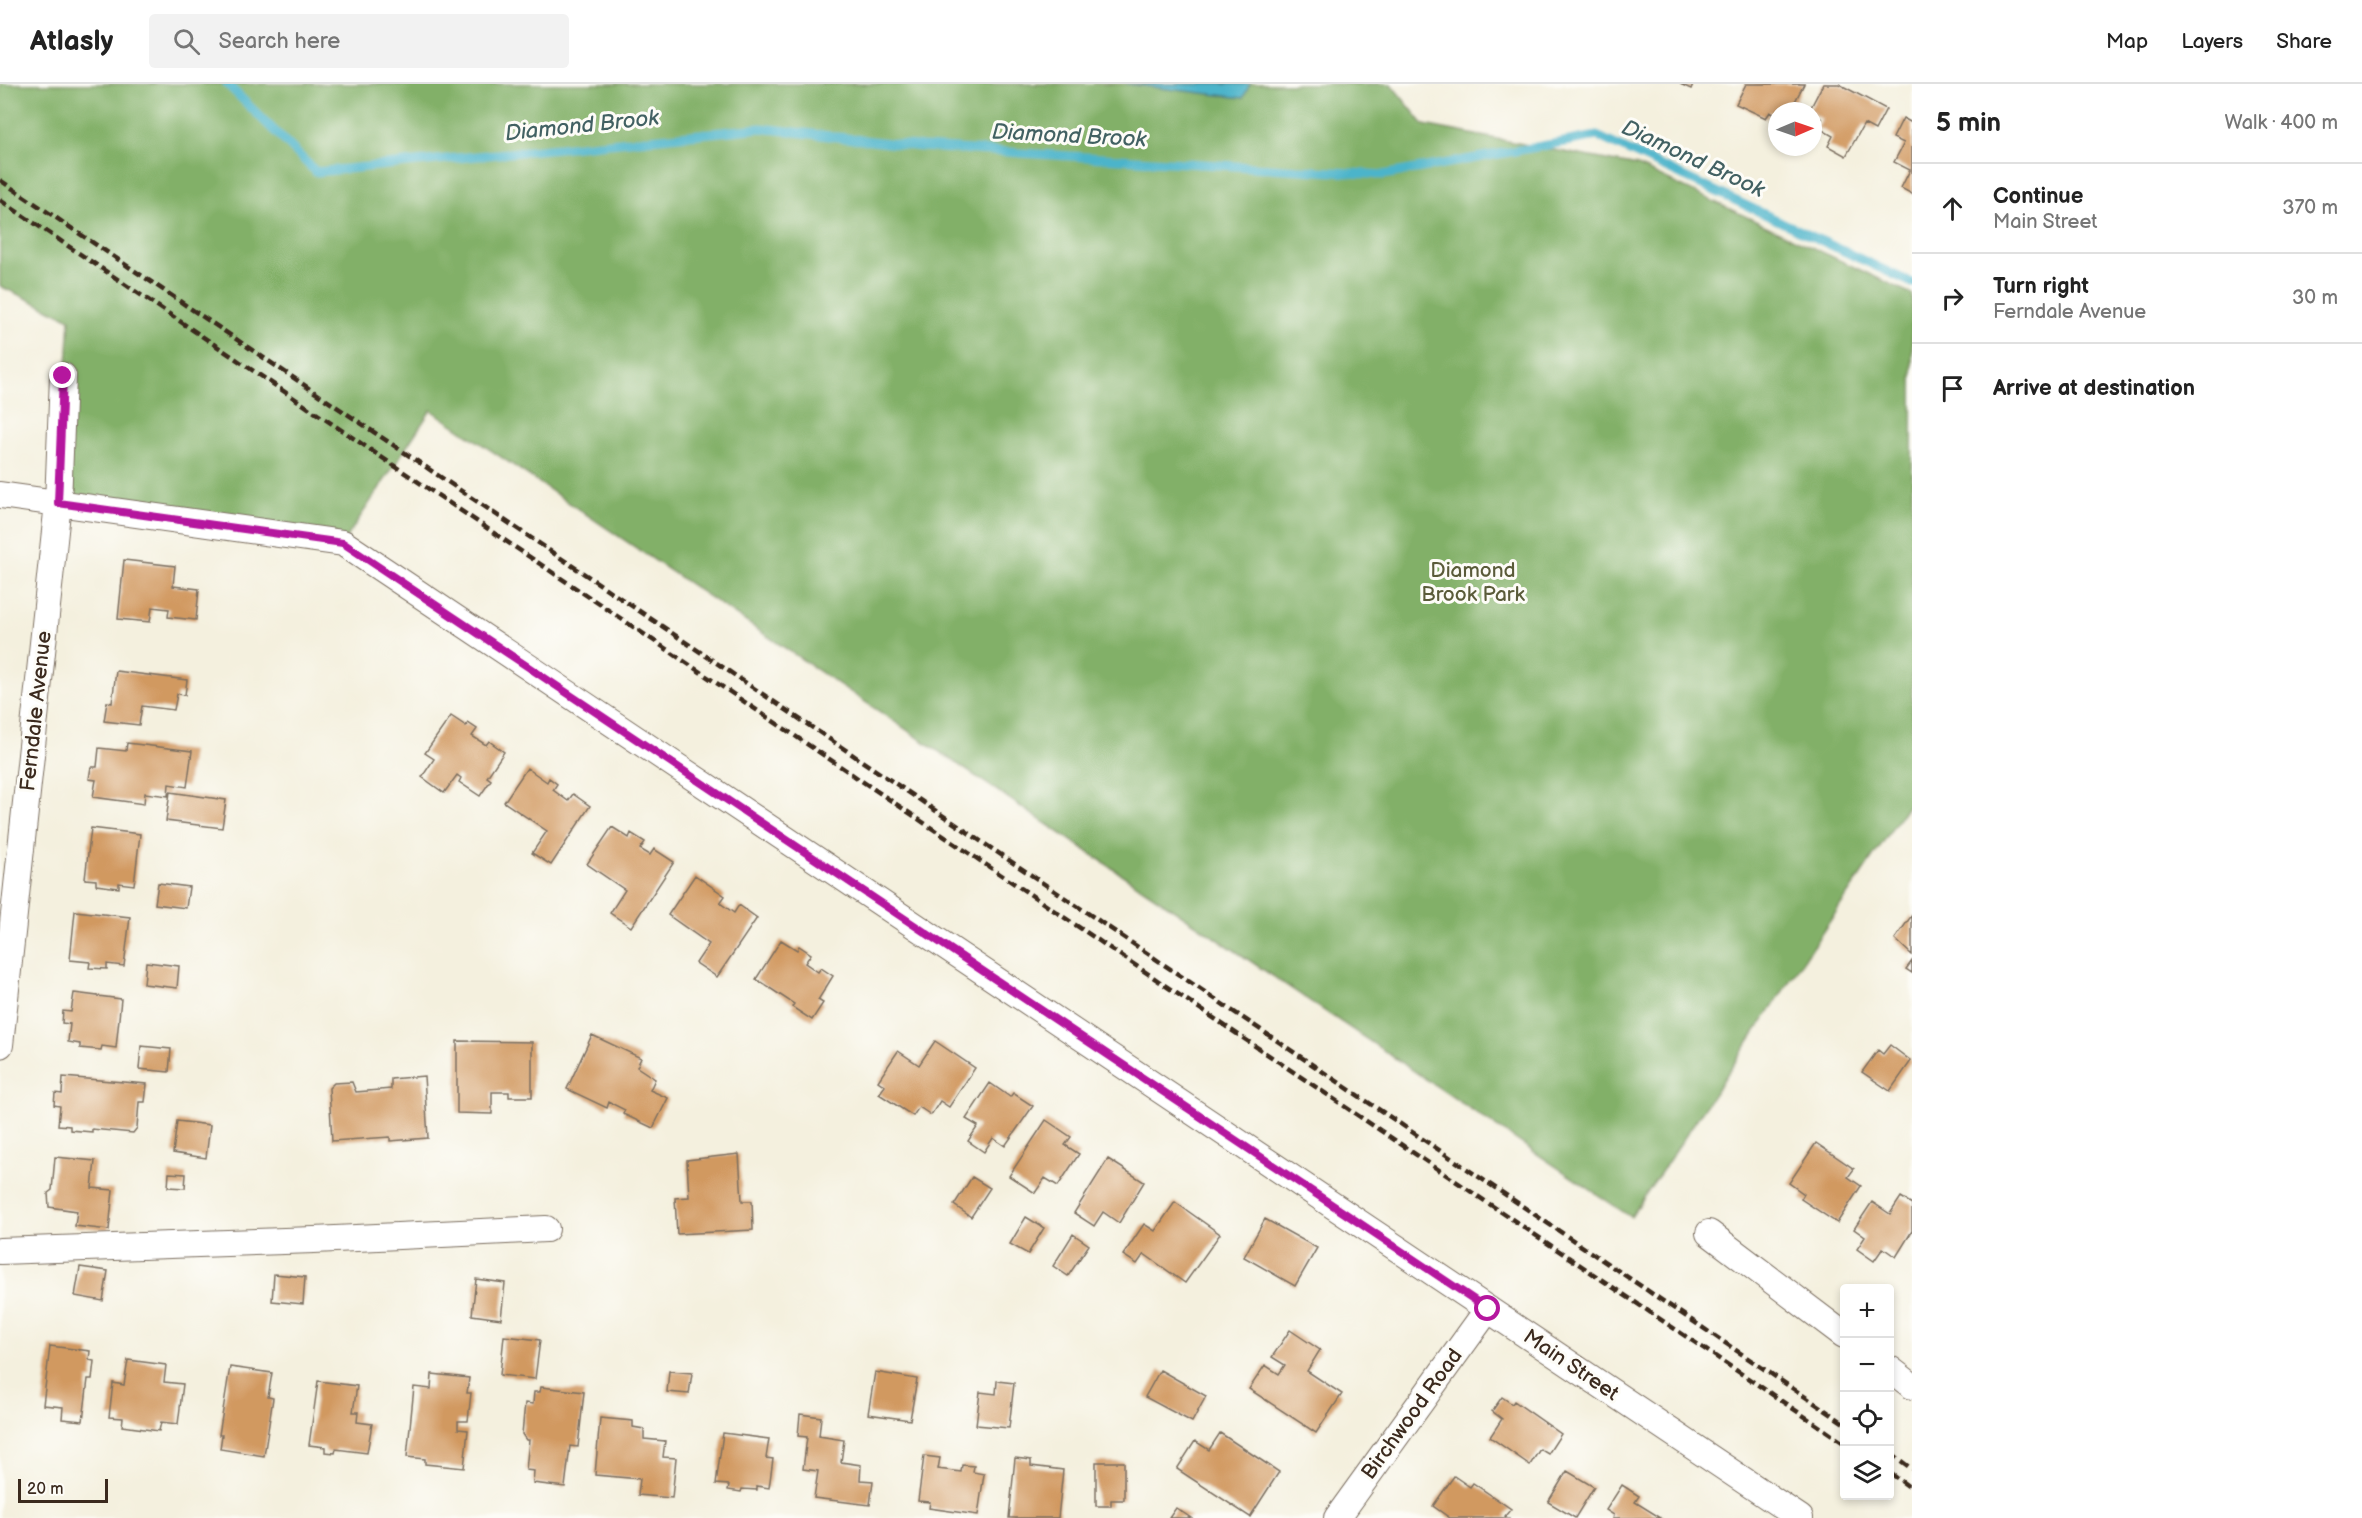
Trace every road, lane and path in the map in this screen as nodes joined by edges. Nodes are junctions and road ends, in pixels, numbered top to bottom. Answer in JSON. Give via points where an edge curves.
{"nodes":[{"id":1,"x":63,"y":376,"type":"dead end"},
{"id":2,"x":0,"y":495,"type":"edge"},
{"id":3,"x":58,"y":503,"type":"junction"},
{"id":4,"x":0,"y":1045,"type":"edge"},
{"id":5,"x":546,"y":1229,"type":"dead end"},
{"id":6,"x":1709,"y":1233,"type":"dead end"},
{"id":7,"x":0,"y":1251,"type":"edge"},
{"id":8,"x":1488,"y":1309,"type":"junction"},
{"id":9,"x":1840,"y":1331,"type":"edge"},
{"id":10,"x":1894,"y":1372,"type":"edge"},
{"id":11,"x":1912,"y":1386,"type":"edge"},
{"id":12,"x":1337,"y":1518,"type":"edge"},
{"id":13,"x":1800,"y":1518,"type":"edge"}],
"edges":[{"from":1,"to":3,"type":"street","name":"Ferndale Avenue"},
{"from":2,"to":3,"type":"street","name":"Main Street"},
{"from":3,"to":4,"type":"street","name":"Ferndale Avenue"},
{"from":3,"to":8,"type":"street","name":"Main Street","via":[[343,543]]},
{"from":5,"to":7,"type":"street"},
{"from":6,"to":9,"type":"street"},
{"from":8,"to":12,"type":"street","name":"Birchwood Road"},
{"from":8,"to":13,"type":"street","name":"Main Street"},
{"from":10,"to":11,"type":"street"}]}
